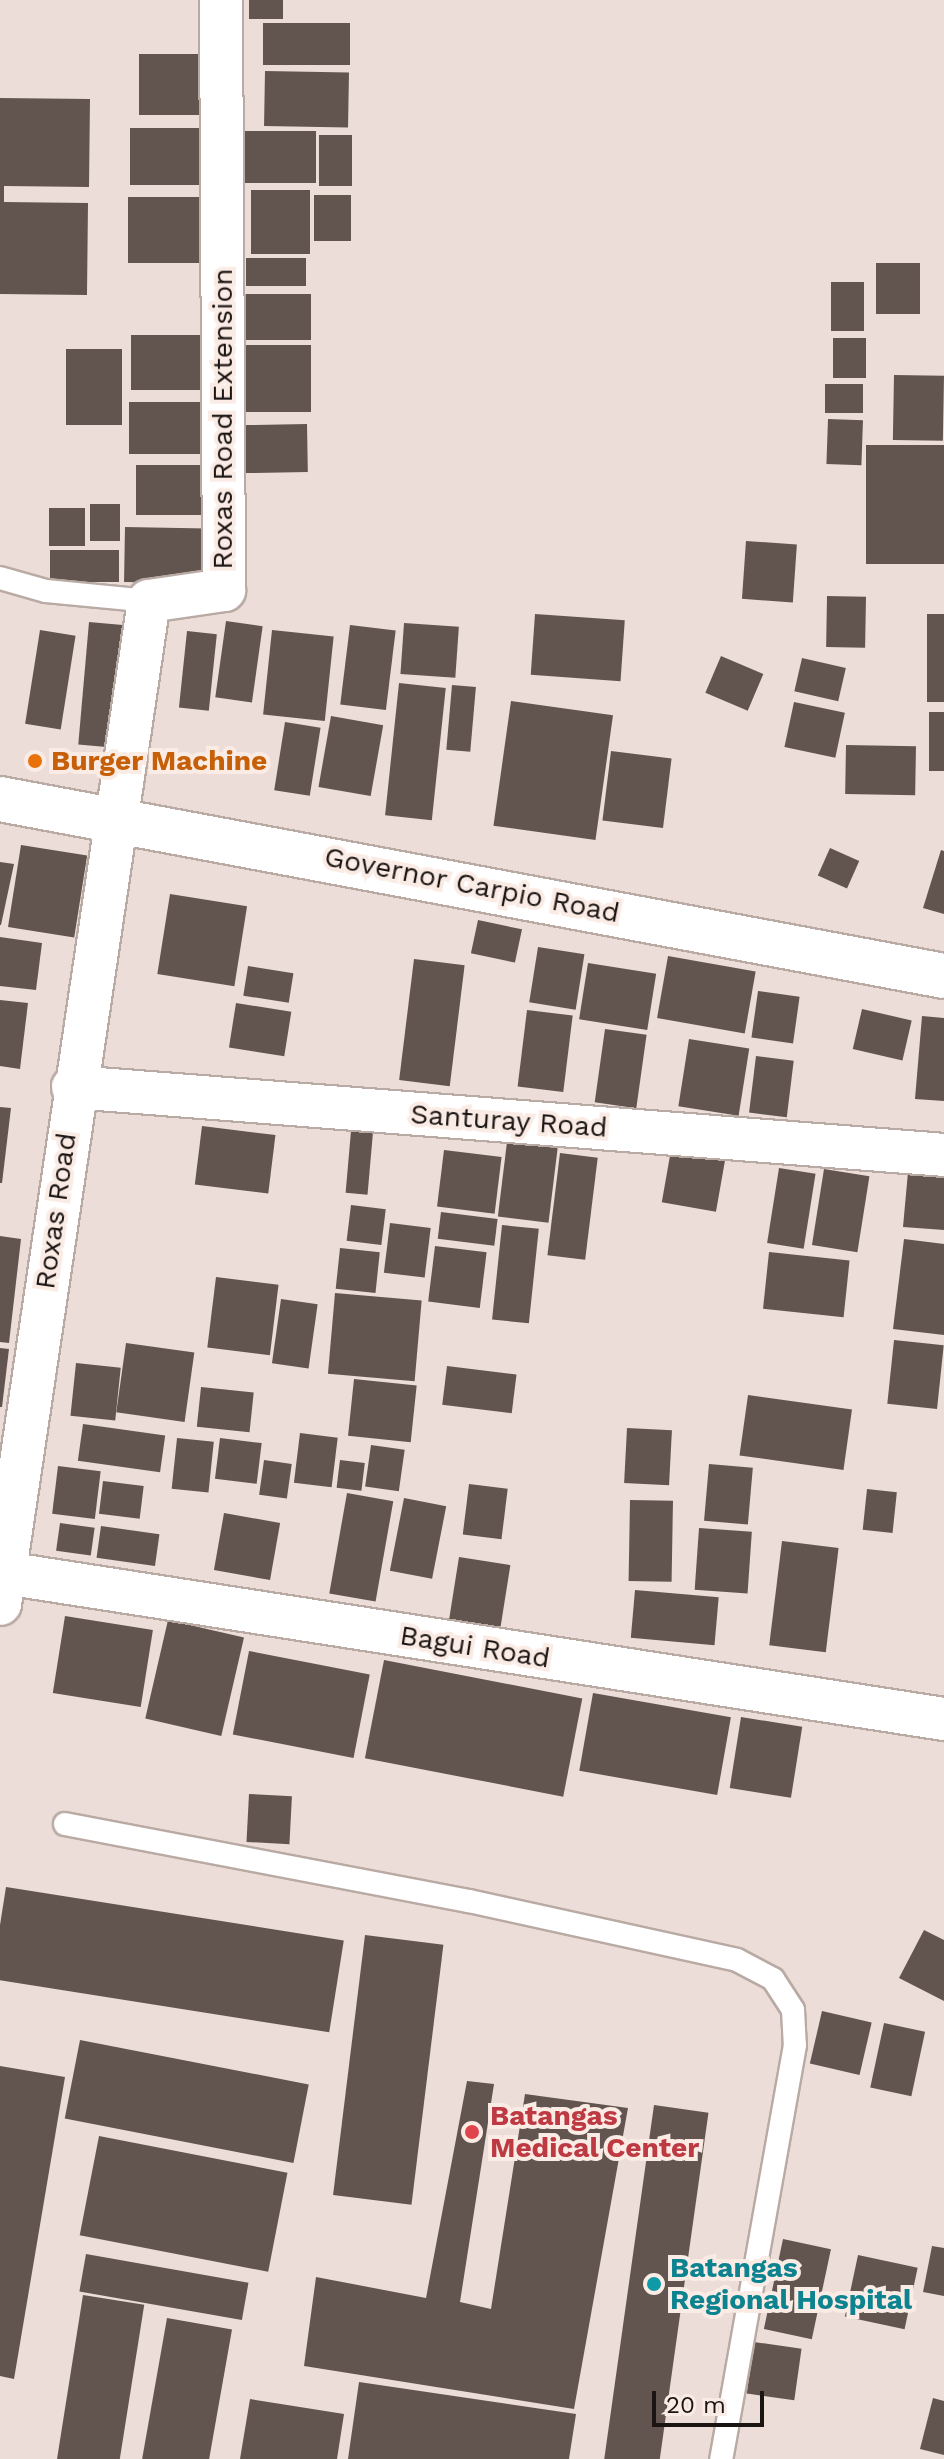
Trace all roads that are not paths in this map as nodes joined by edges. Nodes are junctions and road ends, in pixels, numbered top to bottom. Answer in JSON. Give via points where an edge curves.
{"nodes":[{"id":1,"x":221,"y":0,"type":"edge"},
{"id":2,"x":0,"y":578,"type":"edge"},
{"id":3,"x":149,"y":601,"type":"junction"},
{"id":4,"x":0,"y":799,"type":"edge"},
{"id":5,"x":115,"y":818,"type":"junction"},
{"id":6,"x":944,"y":976,"type":"edge"},
{"id":7,"x":73,"y":1087,"type":"junction"},
{"id":8,"x":944,"y":1155,"type":"edge"},
{"id":9,"x":2,"y":1588,"type":"edge"},
{"id":10,"x":944,"y":1719,"type":"edge"},
{"id":11,"x":65,"y":1824,"type":"dead end"},
{"id":12,"x":721,"y":2459,"type":"edge"}],
"edges":[{"from":1,"to":3,"type":"street","name":"Roxas Road Extension","via":[[224,590]]},
{"from":2,"to":3,"type":"lane","via":[[46,591]]},
{"from":3,"to":5,"type":"street"},
{"from":4,"to":5,"type":"main road","name":"Governor Carpio Road"},
{"from":5,"to":6,"type":"main road","name":"Governor Carpio Road"},
{"from":5,"to":7,"type":"street","name":"Roxas Road"},
{"from":7,"to":8,"type":"street","name":"Santuray Road"},
{"from":7,"to":9,"type":"street","name":"Roxas Road"},
{"from":9,"to":10,"type":"street","name":"Bagui Road"},
{"from":11,"to":12,"type":"lane","via":[[469,1901],[737,1960],[773,1979],[793,2010],[795,2045]]}]}
